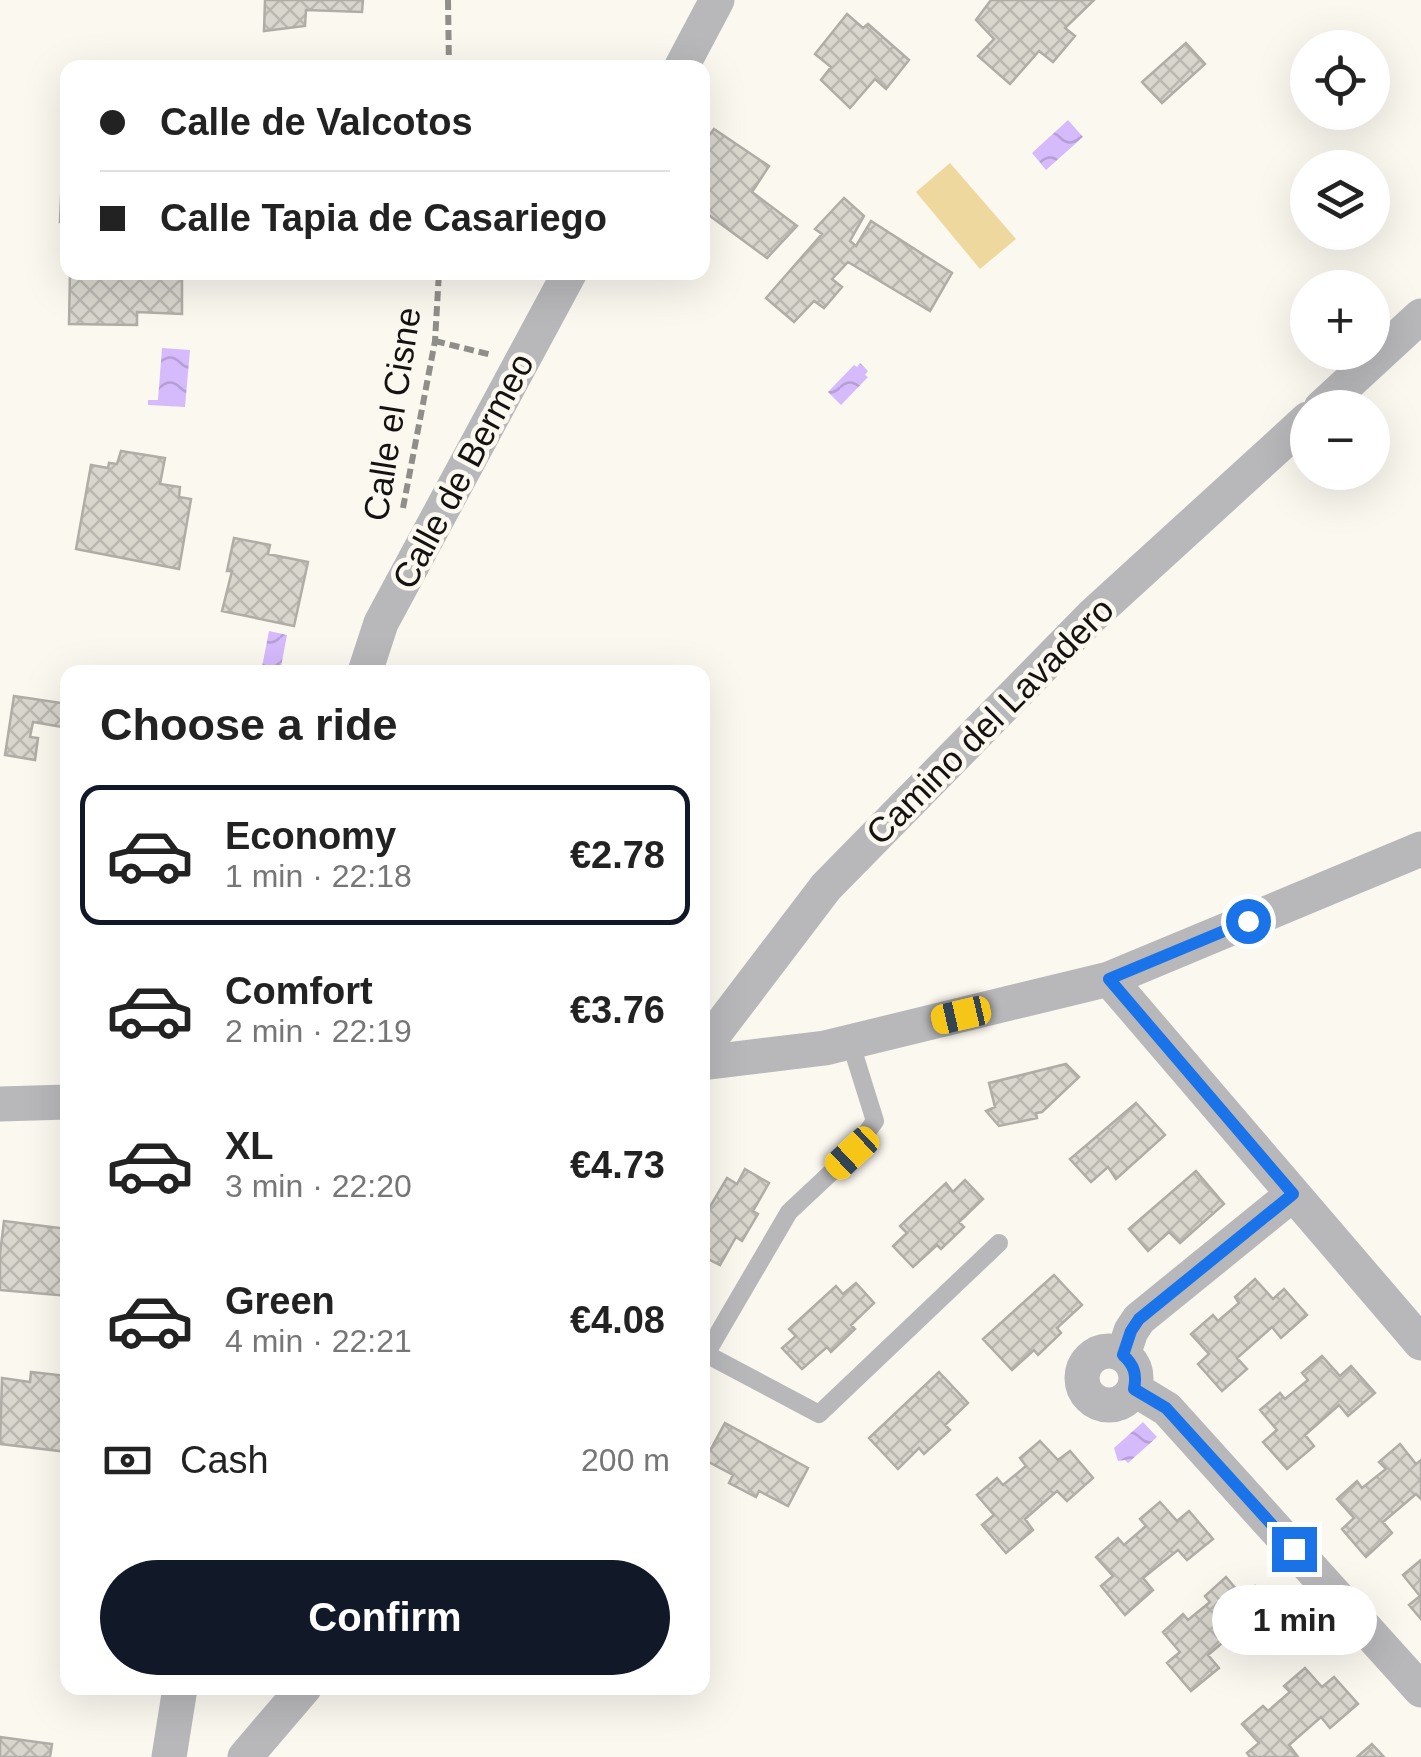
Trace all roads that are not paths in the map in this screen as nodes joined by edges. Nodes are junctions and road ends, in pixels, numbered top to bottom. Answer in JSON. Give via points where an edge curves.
{"nodes":[{"id":1,"x":718,"y":0,"type":"edge"},
{"id":2,"x":685,"y":60,"type":"edge"},
{"id":3,"x":566,"y":280,"type":"edge"},
{"id":4,"x":1421,"y":316,"type":"edge"},
{"id":5,"x":1340,"y":390,"type":"edge"},
{"id":6,"x":1290,"y":436,"type":"edge"},
{"id":7,"x":367,"y":665,"type":"edge"},
{"id":8,"x":1421,"y":848,"type":"edge"},
{"id":9,"x":1109,"y":979,"type":"junction"},
{"id":10,"x":710,"y":1039,"type":"edge"},
{"id":11,"x":850,"y":1042,"type":"junction"},
{"id":12,"x":710,"y":1062,"type":"edge"},
{"id":13,"x":60,"y":1102,"type":"edge"},
{"id":14,"x":0,"y":1104,"type":"edge"},
{"id":15,"x":1293,"y":1194,"type":"junction"},
{"id":16,"x":998,"y":1243,"type":"dead end"},
{"id":17,"x":1421,"y":1342,"type":"edge"},
{"id":18,"x":710,"y":1347,"type":"edge"},
{"id":19,"x":1123,"y":1355,"type":"junction"},
{"id":20,"x":710,"y":1356,"type":"edge"},
{"id":21,"x":1134,"y":1389,"type":"junction"},
{"id":22,"x":1421,"y":1690,"type":"edge"},
{"id":23,"x":179,"y":1695,"type":"edge"},
{"id":24,"x":298,"y":1695,"type":"edge"},
{"id":25,"x":169,"y":1757,"type":"edge"},
{"id":26,"x":245,"y":1757,"type":"edge"}],
"edges":[{"from":1,"to":2,"type":"street"},
{"from":3,"to":7,"type":"street","name":"Calle de Bermeo","via":[[381,622]]},
{"from":4,"to":5,"type":"street"},
{"from":6,"to":10,"type":"street","name":"Camino del Lavadero","via":[[1092,616],[826,887]]},
{"from":8,"to":9,"type":"street"},
{"from":9,"to":11,"type":"street"},
{"from":9,"to":15,"type":"street"},
{"from":11,"to":12,"type":"street"},
{"from":11,"to":18,"type":"lane","via":[[875,1121],[852,1153],[789,1212]]},
{"from":13,"to":14,"type":"street"},
{"from":15,"to":17,"type":"street"},
{"from":15,"to":19,"type":"street","via":[[1139,1319]]},
{"from":16,"to":20,"type":"lane","via":[[820,1414]]},
{"from":19,"to":21,"type":"street","via":[[1135,1370]]},
{"from":19,"to":21,"type":"street","via":[[1103,1352],[1087,1362],[1085,1391],[1110,1405]]},
{"from":21,"to":22,"type":"street","via":[[1166,1408]]},
{"from":23,"to":25,"type":"street"},
{"from":24,"to":26,"type":"street"}]}
